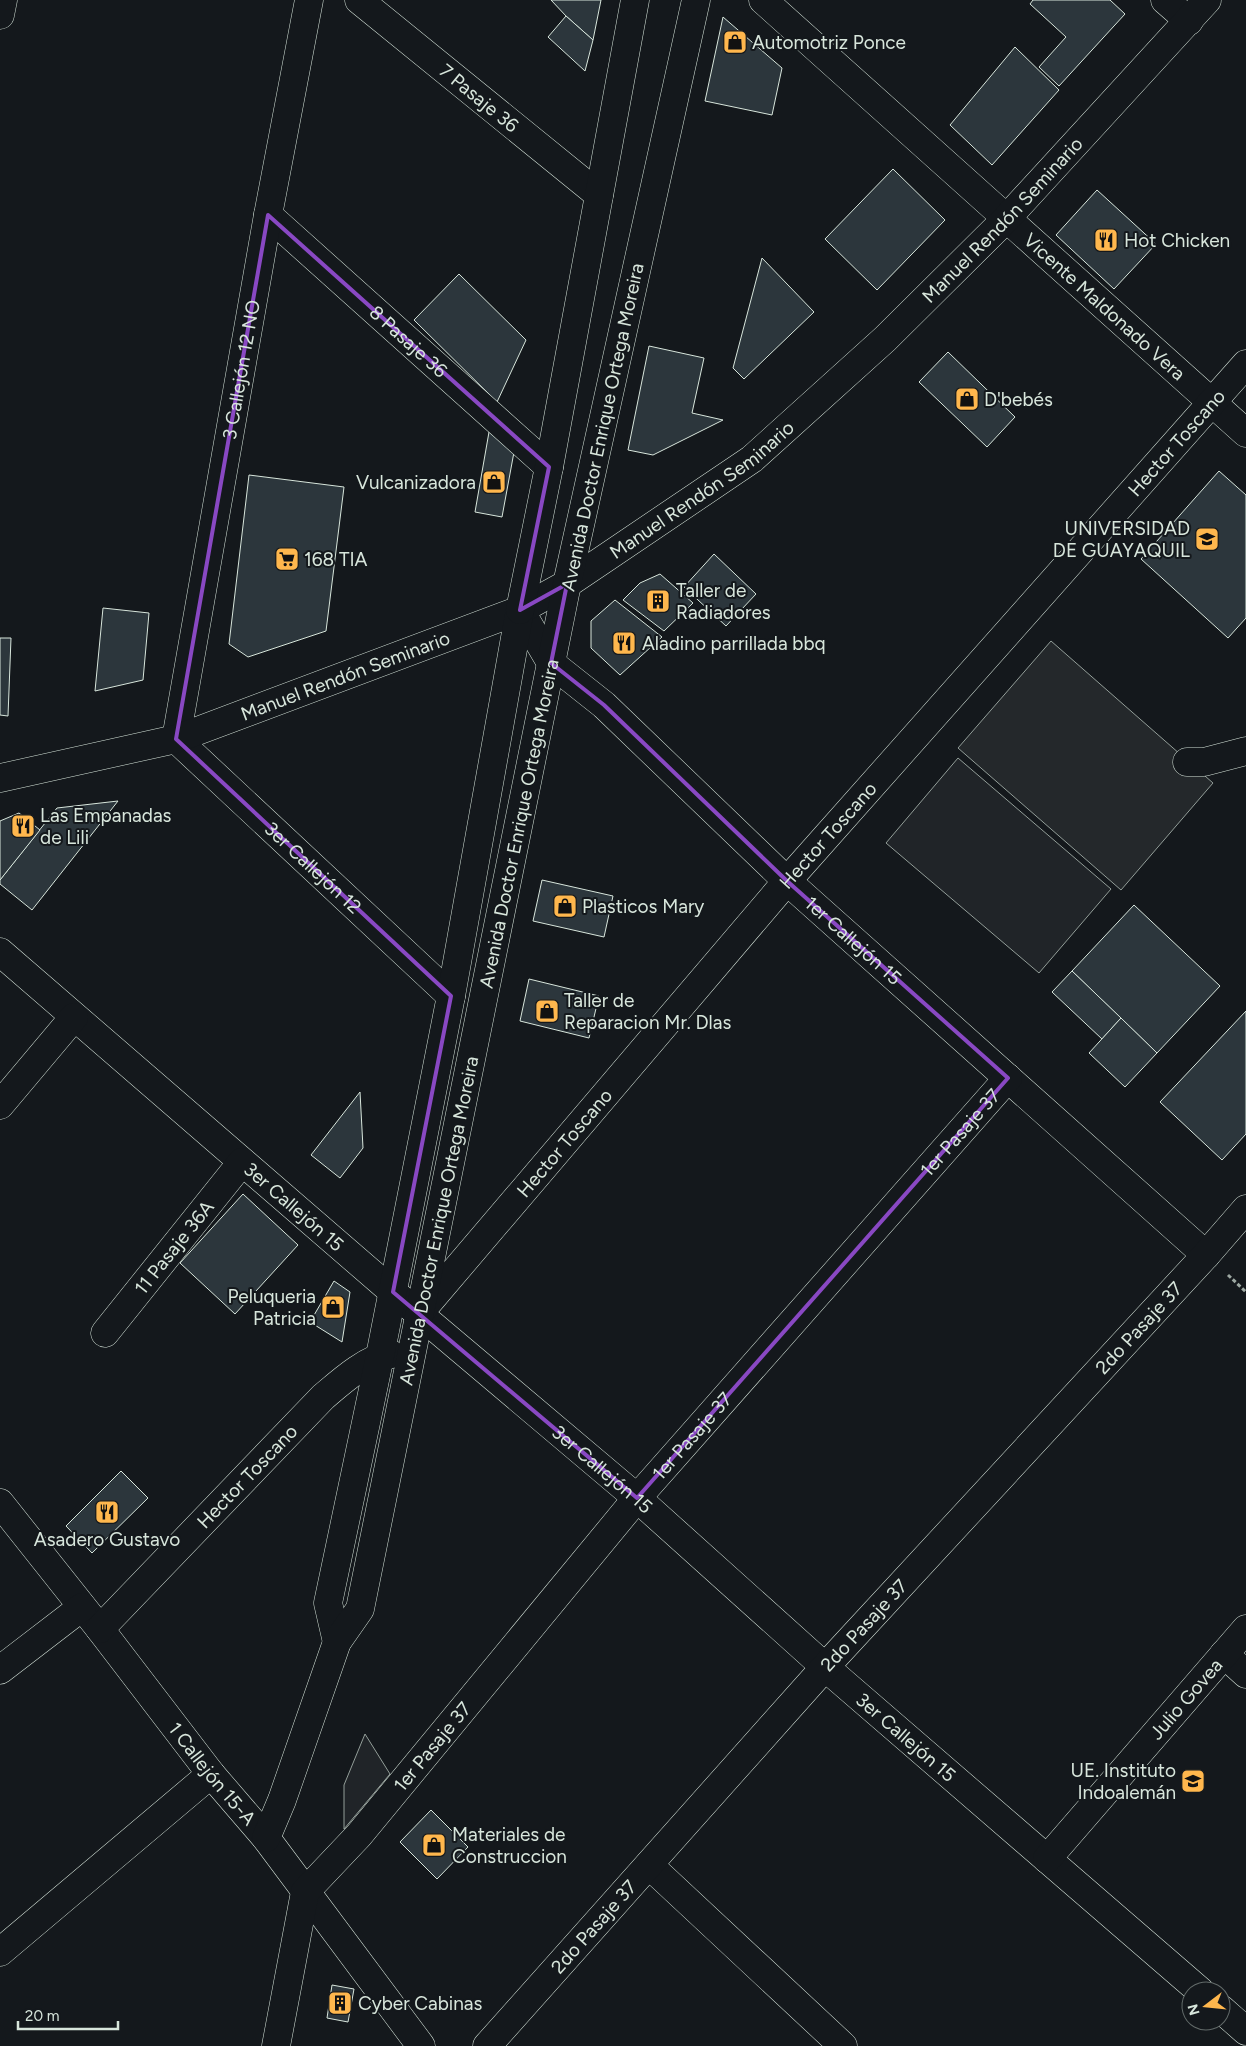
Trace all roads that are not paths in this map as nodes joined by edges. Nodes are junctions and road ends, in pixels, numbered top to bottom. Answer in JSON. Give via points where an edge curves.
{"nodes":[{"id":1,"x":3,"y":0,"type":"edge"},
{"id":2,"x":309,"y":0,"type":"edge"},
{"id":3,"x":359,"y":0,"type":"edge"},
{"id":4,"x":635,"y":0,"type":"edge"},
{"id":5,"x":696,"y":0,"type":"edge"},
{"id":6,"x":763,"y":0,"type":"edge"},
{"id":7,"x":1165,"y":0,"type":"edge"},
{"id":8,"x":1207,"y":0,"type":"edge"},
{"id":9,"x":0,"y":14,"type":"edge"},
{"id":10,"x":1189,"y":21,"type":"junction"},
{"id":11,"x":599,"y":196,"type":"junction"},
{"id":12,"x":268,"y":214,"type":"junction"},
{"id":13,"x":1007,"y":218,"type":"junction"},
{"id":14,"x":1246,"y":364,"type":"edge"},
{"id":15,"x":1212,"y":402,"type":"junction"},
{"id":16,"x":1246,"y":433,"type":"edge"},
{"id":17,"x":549,"y":467,"type":"junction"},
{"id":18,"x":567,"y":584,"type":"junction"},
{"id":19,"x":520,"y":610,"type":"junction"},
{"id":20,"x":551,"y":663,"type":"junction"},
{"id":21,"x":176,"y":739,"type":"junction"},
{"id":22,"x":1246,"y":751,"type":"edge"},
{"id":23,"x":1187,"y":762,"type":"dead end"},
{"id":24,"x":0,"y":778,"type":"edge"},
{"id":25,"x":788,"y":882,"type":"junction"},
{"id":26,"x":0,"y":952,"type":"edge"},
{"id":27,"x":451,"y":996,"type":"junction"},
{"id":28,"x":74,"y":1017,"type":"junction"},
{"id":29,"x":1008,"y":1078,"type":"junction"},
{"id":30,"x":0,"y":1105,"type":"edge"},
{"id":31,"x":242,"y":1162,"type":"junction"},
{"id":32,"x":1246,"y":1209,"type":"edge"},
{"id":33,"x":1206,"y":1255,"type":"junction"},
{"id":34,"x":393,"y":1292,"type":"junction"},
{"id":35,"x":419,"y":1314,"type":"junction"},
{"id":36,"x":105,"y":1333,"type":"dead end"},
{"id":37,"x":412,"y":1349,"type":"junction"},
{"id":38,"x":380,"y":1356,"type":"junction"},
{"id":39,"x":637,"y":1498,"type":"junction"},
{"id":40,"x":0,"y":1503,"type":"edge"},
{"id":41,"x":82,"y":1607,"type":"junction"},
{"id":42,"x":1246,"y":1628,"type":"edge"},
{"id":43,"x":100,"y":1629,"type":"junction"},
{"id":44,"x":337,"y":1642,"type":"junction"},
{"id":45,"x":1224,"y":1654,"type":"junction"},
{"id":46,"x":825,"y":1667,"type":"junction"},
{"id":47,"x":0,"y":1670,"type":"edge"},
{"id":48,"x":1246,"y":1674,"type":"edge"},
{"id":49,"x":211,"y":1774,"type":"junction"},
{"id":50,"x":266,"y":1838,"type":"junction"},
{"id":51,"x":1047,"y":1859,"type":"junction"},
{"id":52,"x":649,"y":1865,"type":"junction"},
{"id":53,"x":305,"y":1892,"type":"junction"},
{"id":54,"x":0,"y":1952,"type":"edge"},
{"id":55,"x":1188,"y":1981,"type":"edge"},
{"id":56,"x":1231,"y":2018,"type":"edge"},
{"id":57,"x":1246,"y":2031,"type":"edge"},
{"id":58,"x":276,"y":2046,"type":"edge"},
{"id":59,"x":421,"y":2046,"type":"edge"},
{"id":60,"x":487,"y":2046,"type":"edge"},
{"id":61,"x":843,"y":2046,"type":"edge"}],
"edges":[{"from":1,"to":9,"type":"street"},
{"from":2,"to":12,"type":"street","name":"3 Callejón 12 NO"},
{"from":3,"to":11,"type":"street","name":"7 Pasaje 36"},
{"from":4,"to":11,"type":"street","name":"Avenida Doctor Enrique Ortega Moreira"},
{"from":5,"to":18,"type":"street","name":"Avenida Doctor Enrique Ortega Moreira"},
{"from":6,"to":13,"type":"street","name":"Vicente Maldonado Vera"},
{"from":7,"to":10,"type":"street"},
{"from":8,"to":10,"type":"street","name":"Manuel Rendón Seminario"},
{"from":10,"to":13,"type":"street","name":"Manuel Rendón Seminario"},
{"from":11,"to":17,"type":"street","name":"Avenida Doctor Enrique Ortega Moreira"},
{"from":12,"to":17,"type":"street","name":"8 Pasaje 36"},
{"from":12,"to":21,"type":"street","name":"3 Callejón 12 NO"},
{"from":13,"to":15,"type":"street","name":"Vicente Maldonado Vera"},
{"from":13,"to":18,"type":"street","name":"Manuel Rendón Seminario","via":[[885,339],[752,459]]},
{"from":14,"to":15,"type":"street","name":"Hector Toscano"},
{"from":15,"to":16,"type":"street","name":"Vicente Maldonado Vera"},
{"from":15,"to":25,"type":"street","name":"Hector Toscano"},
{"from":17,"to":19,"type":"street","name":"Avenida Doctor Enrique Ortega Moreira"},
{"from":18,"to":19,"type":"street","name":"Manuel Rendón Seminario"},
{"from":18,"to":20,"type":"street","name":"Avenida Doctor Enrique Ortega Moreira"},
{"from":19,"to":20,"type":"street","name":"1er Callejón 15"},
{"from":19,"to":21,"type":"street","name":"Manuel Rendón Seminario"},
{"from":19,"to":27,"type":"street","name":"Avenida Doctor Enrique Ortega Moreira"},
{"from":20,"to":25,"type":"street","name":"1er Callejón 15","via":[[604,705]]},
{"from":20,"to":35,"type":"street","name":"Avenida Doctor Enrique Ortega Moreira"},
{"from":21,"to":24,"type":"street","name":"Manuel Rendón Seminario"},
{"from":21,"to":27,"type":"street","name":"3er Callejón 12"},
{"from":22,"to":23,"type":"street","via":[[1204,762]]},
{"from":25,"to":29,"type":"street","name":"1er Callejón 15"},
{"from":25,"to":35,"type":"street","name":"Hector Toscano"},
{"from":26,"to":28,"type":"street","name":"3er Callejón 15"},
{"from":27,"to":34,"type":"street","name":"Avenida Doctor Enrique Ortega Moreira"},
{"from":28,"to":30,"type":"street"},
{"from":28,"to":31,"type":"street","name":"3er Callejón 15"},
{"from":29,"to":33,"type":"street","name":"1er Callejón 15"},
{"from":29,"to":39,"type":"street","name":"1er Pasaje 37"},
{"from":31,"to":34,"type":"street","name":"3er Callejón 15"},
{"from":31,"to":36,"type":"street","name":"11 Pasaje 36A"},
{"from":32,"to":33,"type":"street","name":"2do Pasaje 37"},
{"from":33,"to":46,"type":"street","name":"2do Pasaje 37"},
{"from":34,"to":35,"type":"street","name":"3er Callejón 15"},
{"from":34,"to":38,"type":"street","name":"Avenida Doctor Enrique Ortega Moreira"},
{"from":35,"to":37,"type":"street","name":"Avenida Doctor Enrique Ortega Moreira"},
{"from":35,"to":39,"type":"street","name":"3er Callejón 15"},
{"from":37,"to":38,"type":"street","name":"Hector Toscano"},
{"from":37,"to":44,"type":"street","name":"Avenida Doctor Enrique Ortega Moreira","via":[[360,1609]]},
{"from":38,"to":43,"type":"street","name":"Hector Toscano","via":[[323,1397]]},
{"from":38,"to":44,"type":"street","name":"Avenida Doctor Enrique Ortega Moreira","via":[[328,1602]]},
{"from":39,"to":46,"type":"street","name":"3er Callejón 15"},
{"from":39,"to":53,"type":"street","name":"1er Pasaje 37","via":[[359,1835]]},
{"from":40,"to":41,"type":"street","name":"1 Callejón 15-A"},
{"from":41,"to":43,"type":"street","name":"1 Callejón 15-A"},
{"from":41,"to":47,"type":"street"},
{"from":42,"to":45,"type":"street","name":"Julio Govea"},
{"from":43,"to":49,"type":"street","name":"1 Callejón 15-A"},
{"from":44,"to":50,"type":"street","name":"Avenida Doctor Enrique Ortega Moreira"},
{"from":45,"to":48,"type":"street"},
{"from":45,"to":51,"type":"street","name":"Julio Govea"},
{"from":46,"to":51,"type":"street","name":"3er Callejón 15"},
{"from":46,"to":52,"type":"street","name":"2do Pasaje 37"},
{"from":49,"to":50,"type":"street","name":"1 Callejón 15-A"},
{"from":49,"to":54,"type":"street"},
{"from":50,"to":53,"type":"street","name":"1 Callejón 15-A"},
{"from":51,"to":55,"type":"street","name":"3er Callejón 15"},
{"from":52,"to":60,"type":"street","name":"2do Pasaje 37"},
{"from":52,"to":61,"type":"street"},
{"from":53,"to":58,"type":"street"},
{"from":53,"to":59,"type":"street","name":"1 Callejón 15-A"},
{"from":56,"to":57,"type":"street"}]}
